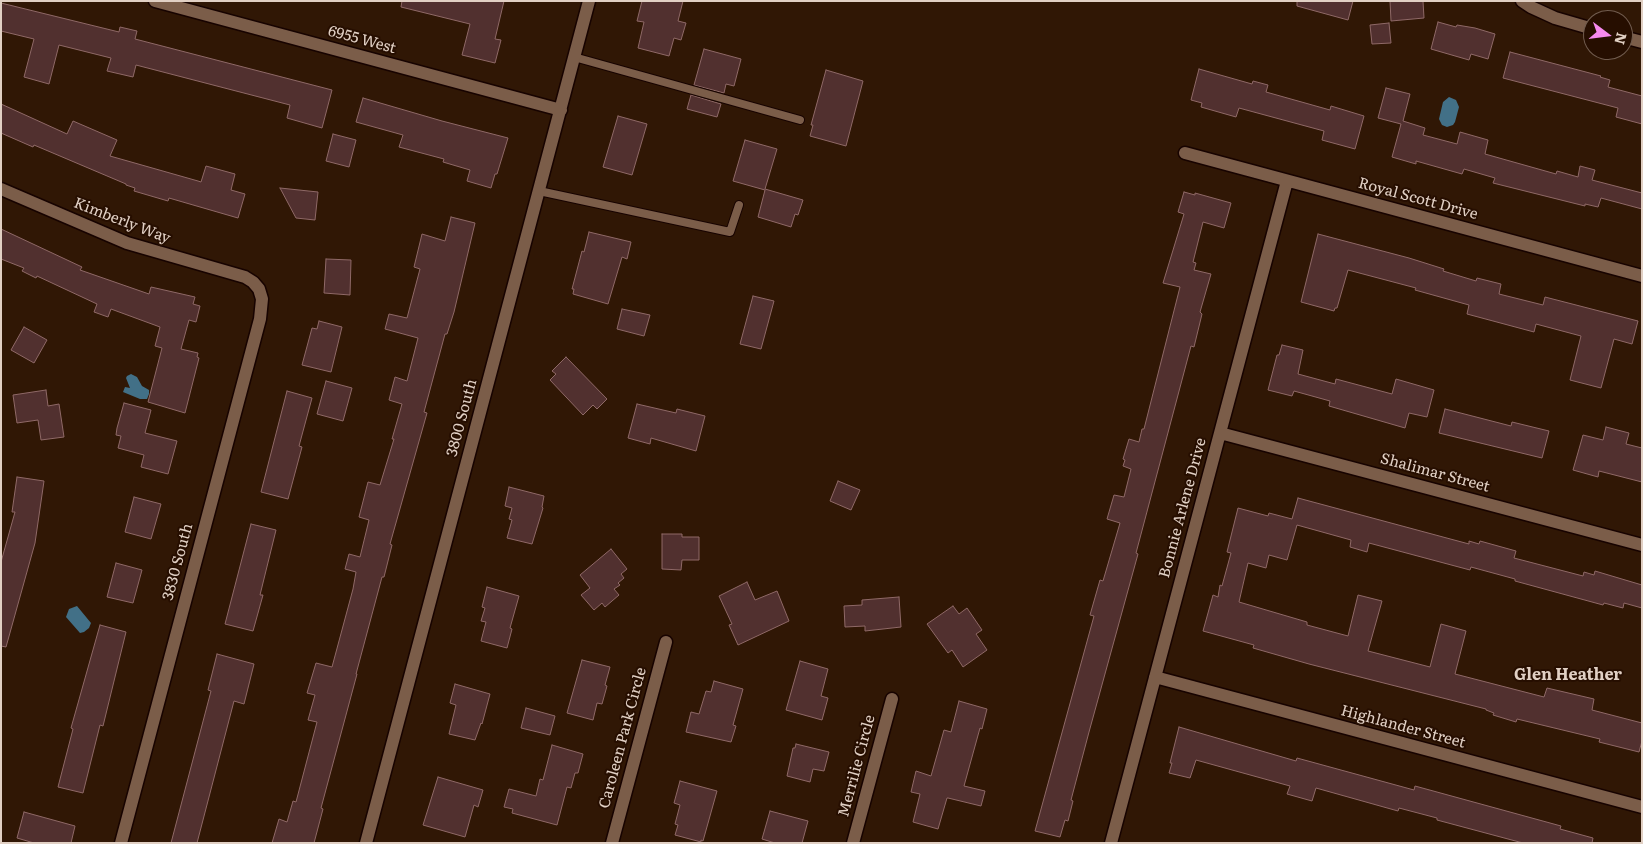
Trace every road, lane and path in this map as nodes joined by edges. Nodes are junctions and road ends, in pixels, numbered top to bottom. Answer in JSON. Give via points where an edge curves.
{"nodes":[{"id":1,"x":155,"y":1,"type":"edge"},
{"id":2,"x":589,"y":1,"type":"edge"},
{"id":3,"x":1522,"y":1,"type":"edge"},
{"id":4,"x":1583,"y":26,"type":"edge"},
{"id":5,"x":574,"y":57,"type":"junction"},
{"id":6,"x":561,"y":110,"type":"junction"},
{"id":7,"x":800,"y":120,"type":"dead end"},
{"id":8,"x":1185,"y":154,"type":"dead end"},
{"id":9,"x":1287,"y":181,"type":"junction"},
{"id":10,"x":1,"y":190,"type":"edge"},
{"id":11,"x":539,"y":191,"type":"junction"},
{"id":12,"x":739,"y":205,"type":"dead end"},
{"id":13,"x":1642,"y":276,"type":"edge"},
{"id":14,"x":259,"y":289,"type":"joint"},
{"id":15,"x":1220,"y":433,"type":"junction"},
{"id":16,"x":1642,"y":545,"type":"edge"},
{"id":17,"x":666,"y":642,"type":"dead end"},
{"id":18,"x":1155,"y":677,"type":"junction"},
{"id":19,"x":892,"y":699,"type":"dead end"},
{"id":20,"x":1642,"y":807,"type":"edge"},
{"id":21,"x":121,"y":843,"type":"edge"},
{"id":22,"x":366,"y":843,"type":"edge"},
{"id":23,"x":612,"y":843,"type":"edge"},
{"id":24,"x":853,"y":843,"type":"edge"},
{"id":25,"x":1111,"y":843,"type":"edge"}],
"edges":[{"from":1,"to":6,"type":"street","name":"6955 West"},
{"from":2,"to":5,"type":"street","name":"3800 South"},
{"from":3,"to":4,"type":"street","via":[[1555,18]]},
{"from":5,"to":6,"type":"street","name":"3800 South"},
{"from":5,"to":7,"type":"lane"},
{"from":6,"to":11,"type":"street","name":"3800 South"},
{"from":8,"to":9,"type":"street","name":"Royal Scott Drive"},
{"from":9,"to":13,"type":"street","name":"Royal Scott Drive"},
{"from":9,"to":15,"type":"street","name":"Bonnie Arlene Drive"},
{"from":10,"to":14,"type":"street","name":"Kimberly Way","via":[[128,243],[240,276]]},
{"from":11,"to":12,"type":"lane","via":[[730,232]]},
{"from":11,"to":22,"type":"street","name":"3800 South"},
{"from":14,"to":21,"type":"street","name":"3830 South","via":[[262,299],[260,319]]},
{"from":15,"to":16,"type":"street","name":"Shalimar Street"},
{"from":15,"to":18,"type":"street","name":"Bonnie Arlene Drive"},
{"from":17,"to":23,"type":"street","name":"Caroleen Park Circle"},
{"from":18,"to":20,"type":"street","name":"Highlander Street"},
{"from":18,"to":25,"type":"street","name":"Bonnie Arlene Drive"},
{"from":19,"to":24,"type":"street","name":"Merrilie Circle"}]}
